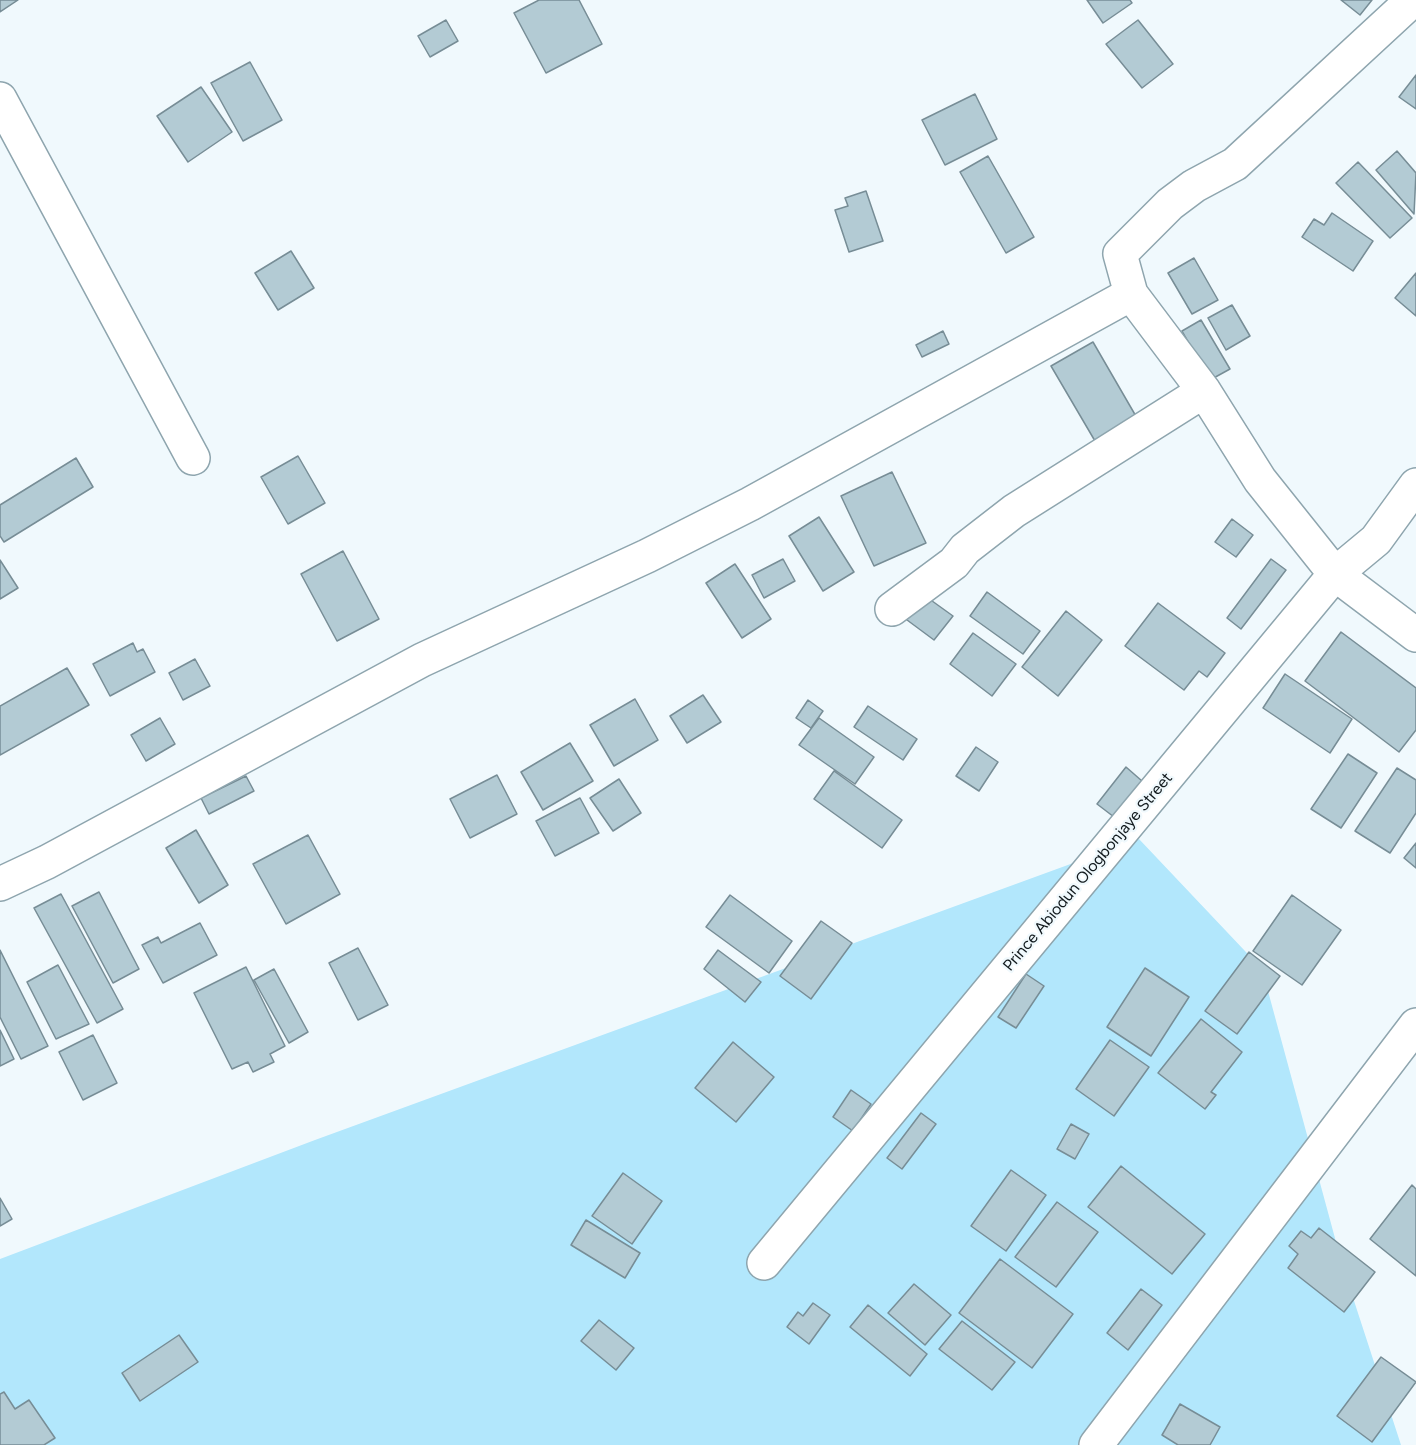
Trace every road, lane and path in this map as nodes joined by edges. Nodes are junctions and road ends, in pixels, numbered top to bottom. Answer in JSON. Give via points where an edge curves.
{"nodes":[{"id":1,"x":1405,"y":7,"type":"dead end"},
{"id":2,"x":0,"y":99,"type":"edge"},
{"id":3,"x":1131,"y":294,"type":"junction"},
{"id":4,"x":1204,"y":391,"type":"junction"},
{"id":5,"x":193,"y":458,"type":"dead end"},
{"id":6,"x":1416,"y":485,"type":"edge"},
{"id":7,"x":1335,"y":574,"type":"junction"},
{"id":8,"x":892,"y":609,"type":"dead end"},
{"id":9,"x":1416,"y":635,"type":"edge"},
{"id":10,"x":0,"y":884,"type":"edge"},
{"id":11,"x":1416,"y":1025,"type":"edge"},
{"id":12,"x":764,"y":1263,"type":"dead end"},
{"id":13,"x":1096,"y":1445,"type":"edge"}],
"edges":[{"from":1,"to":3,"type":"street","via":[[1235,164],[1170,204],[1120,254]]},
{"from":2,"to":5,"type":"street"},
{"from":3,"to":4,"type":"street"},
{"from":3,"to":10,"type":"street","via":[[750,504],[422,660]]},
{"from":4,"to":7,"type":"street","via":[[1260,480]]},
{"from":4,"to":8,"type":"street","via":[[1014,512]]},
{"from":6,"to":7,"type":"street","name":"Prince Abiodun Ologbonjaye Street","via":[[1376,540]]},
{"from":7,"to":9,"type":"street"},
{"from":7,"to":12,"type":"street","name":"Prince Abiodun Ologbonjaye Street"},
{"from":11,"to":13,"type":"street"}]}
